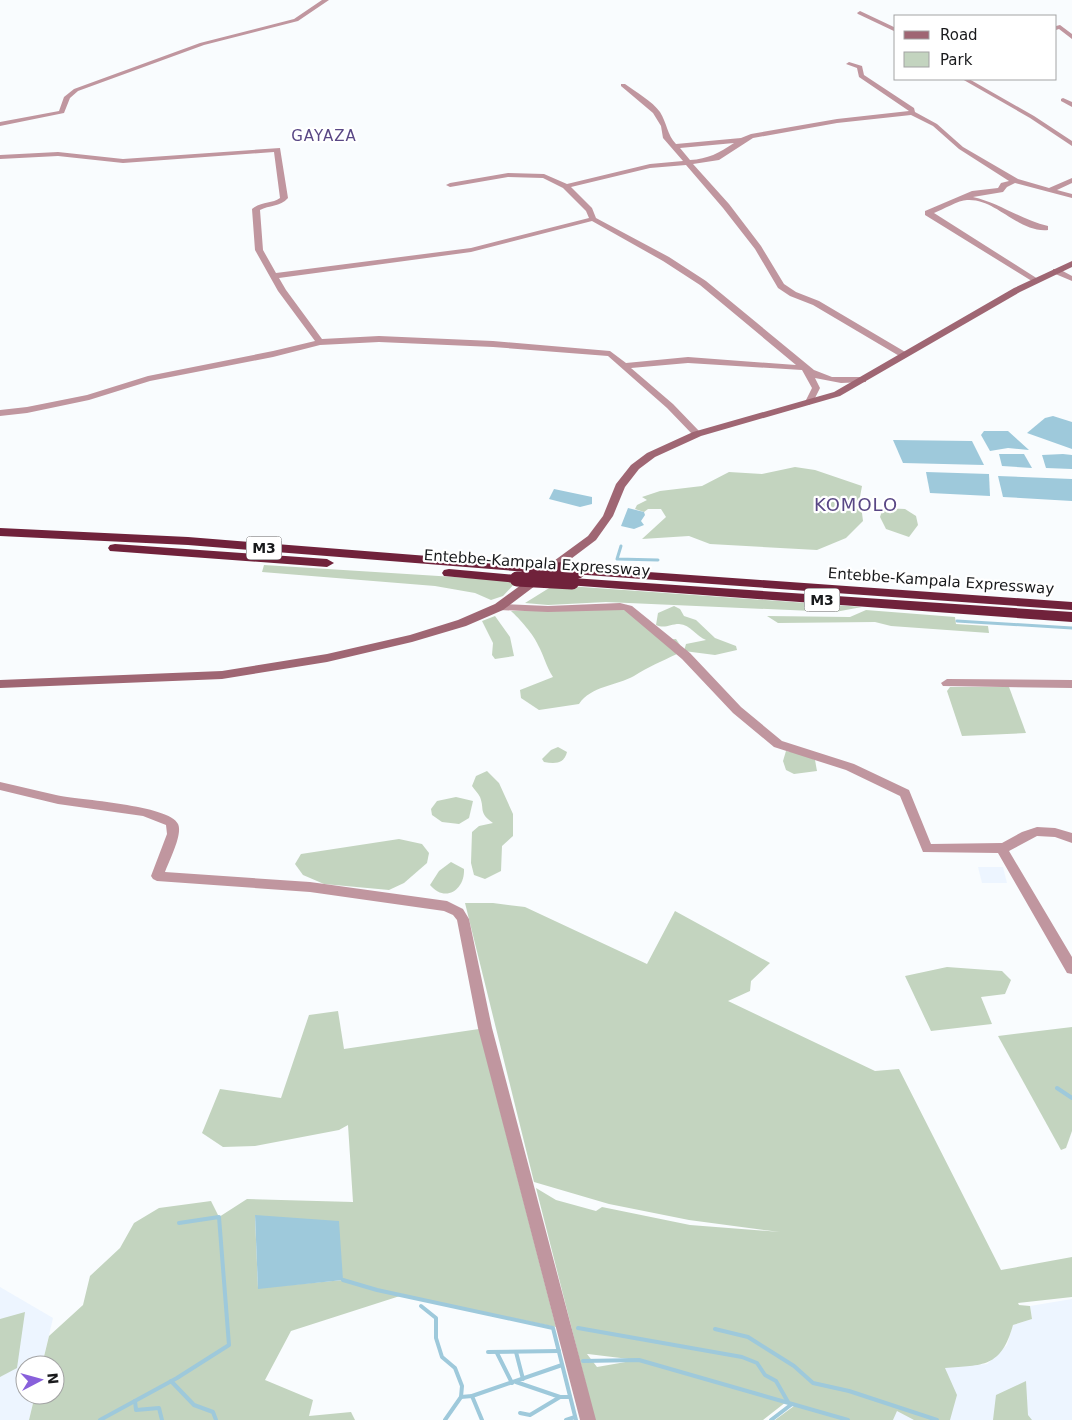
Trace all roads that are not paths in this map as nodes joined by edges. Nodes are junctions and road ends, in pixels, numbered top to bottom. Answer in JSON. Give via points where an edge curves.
{"nodes":[{"id":1,"x":326,"y":0,"type":"edge"},
{"id":2,"x":860,"y":13,"type":"dead end"},
{"id":3,"x":1057,"y":28,"type":"edge"},
{"id":4,"x":894,"y":29,"type":"edge"},
{"id":5,"x":1072,"y":37,"type":"edge"},
{"id":6,"x":849,"y":64,"type":"dead end"},
{"id":7,"x":966,"y":80,"type":"edge"},
{"id":8,"x":623,"y":85,"type":"dead end"},
{"id":9,"x":1063,"y":100,"type":"dead end"},
{"id":10,"x":1072,"y":105,"type":"edge"},
{"id":11,"x":912,"y":113,"type":"junction"},
{"id":12,"x":0,"y":124,"type":"edge"},
{"id":13,"x":741,"y":140,"type":"junction"},
{"id":14,"x":1072,"y":144,"type":"edge"},
{"id":15,"x":675,"y":146,"type":"junction"},
{"id":16,"x":0,"y":157,"type":"edge"},
{"id":17,"x":688,"y":162,"type":"junction"},
{"id":18,"x":1072,"y":180,"type":"edge"},
{"id":19,"x":1015,"y":181,"type":"junction"},
{"id":20,"x":450,"y":185,"type":"dead end"},
{"id":21,"x":566,"y":186,"type":"junction"},
{"id":22,"x":1050,"y":190,"type":"junction"},
{"id":23,"x":1072,"y":196,"type":"edge"},
{"id":24,"x":965,"y":197,"type":"junction"},
{"id":25,"x":593,"y":219,"type":"junction"},
{"id":26,"x":1044,"y":228,"type":"dead end"},
{"id":27,"x":1072,"y":264,"type":"edge"},
{"id":28,"x":1056,"y":271,"type":"junction"},
{"id":29,"x":274,"y":276,"type":"junction"},
{"id":30,"x":1072,"y":279,"type":"edge"},
{"id":31,"x":1035,"y":281,"type":"junction"},
{"id":32,"x":320,"y":342,"type":"junction"},
{"id":33,"x":904,"y":355,"type":"junction"},
{"id":34,"x":626,"y":366,"type":"junction"},
{"id":35,"x":805,"y":368,"type":"junction"},
{"id":36,"x":863,"y":380,"type":"junction"},
{"id":37,"x":809,"y":402,"type":"junction"},
{"id":38,"x":0,"y":413,"type":"edge"},
{"id":39,"x":697,"y":434,"type":"junction"},
{"id":40,"x":0,"y":532,"type":"edge"},
{"id":41,"x":0,"y":542,"type":"edge"},
{"id":42,"x":575,"y":577,"type":"junction"},
{"id":43,"x":1072,"y":606,"type":"edge"},
{"id":44,"x":499,"y":607,"type":"junction"},
{"id":45,"x":1072,"y":618,"type":"edge"},
{"id":46,"x":947,"y":683,"type":"dead end"},
{"id":47,"x":0,"y":684,"type":"edge"},
{"id":48,"x":1072,"y":684,"type":"edge"},
{"id":49,"x":0,"y":786,"type":"edge"},
{"id":50,"x":1072,"y":838,"type":"edge"},
{"id":51,"x":1001,"y":848,"type":"junction"},
{"id":52,"x":1072,"y":968,"type":"edge"},
{"id":53,"x":588,"y":1420,"type":"edge"}],
"edges":[{"from":1,"to":12,"type":"street","via":[[296,20],[202,44],[85,86],[70,93],[62,112]]},
{"from":2,"to":4,"type":"street"},
{"from":3,"to":5,"type":"street"},
{"from":6,"to":11,"type":"street","via":[[860,67],[861,76],[893,95],[912,109]]},
{"from":7,"to":14,"type":"street"},
{"from":8,"to":15,"type":"street","via":[[656,112],[666,138]]},
{"from":9,"to":10,"type":"street"},
{"from":11,"to":13,"type":"street","via":[[778,130]]},
{"from":11,"to":19,"type":"street","via":[[935,124],[961,148]]},
{"from":13,"to":15,"type":"street"},
{"from":13,"to":17,"type":"street","via":[[716,158]]},
{"from":15,"to":17,"type":"street"},
{"from":16,"to":29,"type":"street","via":[[58,154],[123,161],[274,148],[278,152],[284,198],[256,209],[259,250]]},
{"from":17,"to":21,"type":"street","via":[[660,164],[618,173],[607,179]]},
{"from":17,"to":33,"type":"street","via":[[741,225],[781,286]]},
{"from":18,"to":22,"type":"street"},
{"from":19,"to":22,"type":"street"},
{"from":19,"to":24,"type":"street","via":[[1000,190]]},
{"from":20,"to":21,"type":"street","via":[[515,174],[544,176]]},
{"from":21,"to":25,"type":"street","via":[[590,210]]},
{"from":22,"to":23,"type":"street"},
{"from":24,"to":26,"type":"street","via":[[987,202],[1018,219]]},
{"from":24,"to":31,"type":"street","via":[[929,211],[929,215]]},
{"from":25,"to":29,"type":"street","via":[[473,250]]},
{"from":25,"to":35,"type":"street","via":[[704,282]]},
{"from":27,"to":28,"type":"main road"},
{"from":28,"to":30,"type":"street"},
{"from":28,"to":31,"type":"main road"},
{"from":29,"to":32,"type":"street"},
{"from":31,"to":33,"type":"main road"},
{"from":32,"to":34,"type":"street","via":[[379,338],[593,351],[610,354]]},
{"from":32,"to":38,"type":"street","via":[[148,379],[71,401]]},
{"from":33,"to":36,"type":"main road"},
{"from":34,"to":35,"type":"street","via":[[688,360]]},
{"from":34,"to":39,"type":"street"},
{"from":35,"to":36,"type":"street","via":[[828,378]]},
{"from":35,"to":37,"type":"street","via":[[816,388]]},
{"from":36,"to":37,"type":"main road","via":[[837,394]]},
{"from":37,"to":39,"type":"main road"},
{"from":39,"to":44,"type":"main road","via":[[643,460],[620,486],[598,532]]},
{"from":40,"to":42,"type":"highway","name":"Entebbe-Kampala Expressway","number":"M3","bridge":true,"via":[[188,541],[528,568]]},
{"from":41,"to":42,"type":"highway","name":"Entebbe-Kampala Expressway","number":"M3","bridge":true,"via":[[517,578]]},
{"from":42,"to":43,"type":"highway","name":"Entebbe-Kampala Expressway","number":"M3"},
{"from":42,"to":45,"type":"highway","name":"Entebbe-Kampala Expressway","number":"M3"},
{"from":44,"to":47,"type":"main road","via":[[462,623],[412,638],[278,667],[213,676]]},
{"from":44,"to":51,"type":"street","via":[[628,608],[672,643],[737,710],[778,744],[850,767],[905,793],[927,849]]},
{"from":46,"to":48,"type":"street"},
{"from":49,"to":53,"type":"street","via":[[58,800],[144,812],[170,822],[173,834],[157,876],[310,887],[447,906],[458,912],[463,919],[485,1028]]},
{"from":50,"to":51,"type":"street","via":[[1055,832],[1039,832]]},
{"from":51,"to":52,"type":"street"}]}
